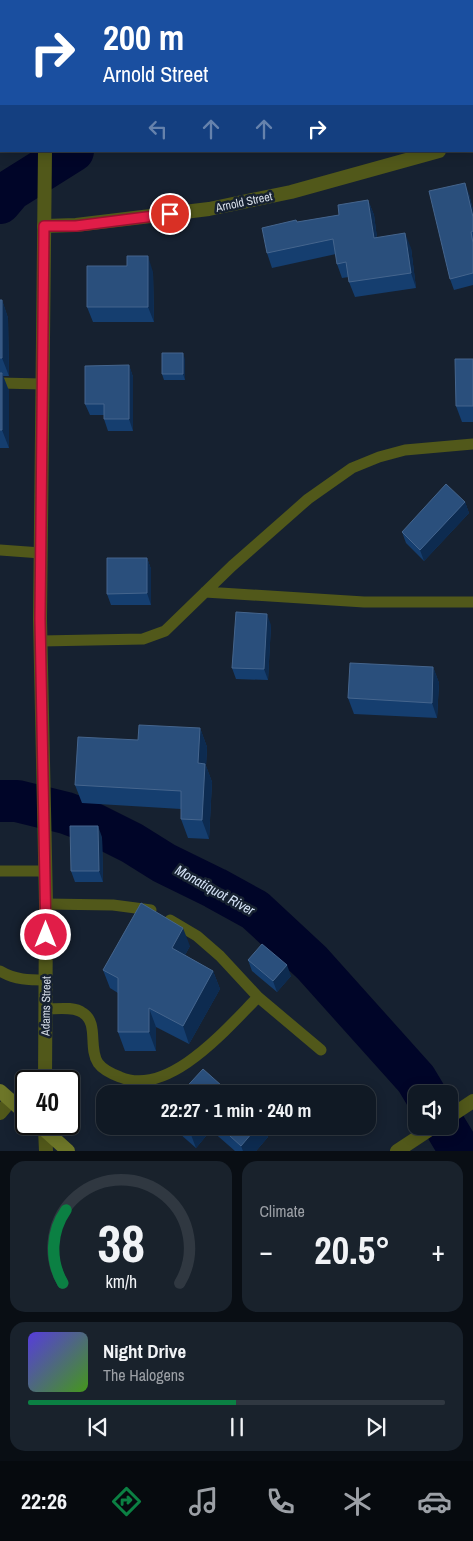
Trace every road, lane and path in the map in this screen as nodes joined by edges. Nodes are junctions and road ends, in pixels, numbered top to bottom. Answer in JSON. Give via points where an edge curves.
{"nodes":[{"id":1,"x":45,"y":152,"type":"edge"},
{"id":2,"x":435,"y":152,"type":"edge"},
{"id":3,"x":44,"y":226,"type":"junction"},
{"id":4,"x":0,"y":383,"type":"edge"},
{"id":5,"x":42,"y":384,"type":"junction"},
{"id":6,"x":473,"y":444,"type":"edge"},
{"id":7,"x":0,"y":550,"type":"edge"},
{"id":8,"x":41,"y":553,"type":"junction"},
{"id":9,"x":205,"y":592,"type":"junction"},
{"id":10,"x":473,"y":602,"type":"edge"},
{"id":11,"x":40,"y":641,"type":"junction"},
{"id":12,"x":0,"y":871,"type":"edge"},
{"id":13,"x":46,"y":871,"type":"junction"},
{"id":14,"x":46,"y":904,"type":"junction"},
{"id":15,"x":0,"y":971,"type":"edge"},
{"id":16,"x":46,"y":980,"type":"junction"},
{"id":17,"x":258,"y":997,"type":"junction"},
{"id":18,"x":46,"y":1009,"type":"junction"},
{"id":19,"x":321,"y":1050,"type":"dead end"},
{"id":20,"x":45,"y":1070,"type":"edge"},
{"id":21,"x":5,"y":1096,"type":"edge"},
{"id":22,"x":470,"y":1103,"type":"edge"},
{"id":23,"x":15,"y":1105,"type":"edge"},
{"id":24,"x":458,"y":1111,"type":"edge"},
{"id":25,"x":0,"y":1113,"type":"edge"},
{"id":26,"x":44,"y":1135,"type":"edge"},
{"id":27,"x":52,"y":1135,"type":"edge"},
{"id":28,"x":421,"y":1135,"type":"edge"},
{"id":29,"x":46,"y":1151,"type":"edge"},
{"id":30,"x":68,"y":1151,"type":"edge"},
{"id":31,"x":397,"y":1151,"type":"edge"}],
"edges":[{"from":1,"to":3,"type":"street","name":"Adams Street"},
{"from":2,"to":3,"type":"street","name":"Arnold Street","via":[[291,192],[210,210],[76,226]]},
{"from":3,"to":5,"type":"street","name":"Adams Street"},
{"from":4,"to":5,"type":"lane"},
{"from":5,"to":8,"type":"street","name":"Adams Street"},
{"from":6,"to":9,"type":"lane","via":[[405,450],[352,468],[308,499]]},
{"from":7,"to":8,"type":"lane"},
{"from":8,"to":11,"type":"street","name":"Adams Street"},
{"from":9,"to":10,"type":"lane","via":[[364,602]]},
{"from":9,"to":11,"type":"lane","via":[[165,631],[143,639]]},
{"from":11,"to":13,"type":"street","name":"Adams Street"},
{"from":12,"to":13,"type":"lane"},
{"from":13,"to":14,"type":"street","name":"Adams Street"},
{"from":14,"to":16,"type":"street","name":"Adams Street"},
{"from":14,"to":17,"type":"lane","via":[[132,906],[151,910],[197,936]]},
{"from":15,"to":16,"type":"lane","via":[[11,978]]},
{"from":16,"to":18,"type":"street","name":"Adams Street"},
{"from":17,"to":18,"type":"lane","via":[[198,1055],[164,1076],[147,1081],[125,1080],[99,1064],[93,1048],[91,1025],[82,1012]]},
{"from":17,"to":19,"type":"lane"},
{"from":18,"to":20,"type":"street","name":"Adams Street"},
{"from":21,"to":23,"type":"main road"},
{"from":21,"to":25,"type":"street"},
{"from":22,"to":24,"type":"street"},
{"from":26,"to":29,"type":"street"},
{"from":27,"to":30,"type":"main road"},
{"from":28,"to":31,"type":"street"}]}
